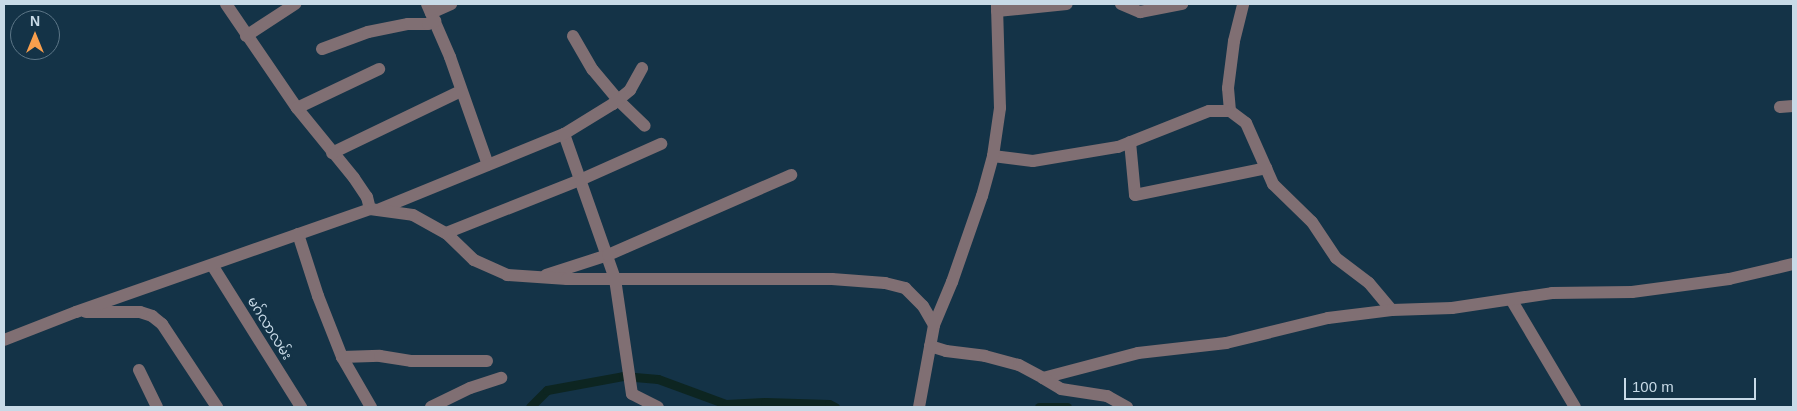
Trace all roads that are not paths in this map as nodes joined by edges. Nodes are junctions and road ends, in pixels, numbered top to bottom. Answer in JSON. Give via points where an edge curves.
{"nodes":[{"id":1,"x":226,"y":4,"type":"edge"},
{"id":2,"x":294,"y":4,"type":"edge"},
{"id":3,"x":451,"y":4,"type":"edge"},
{"id":4,"x":1067,"y":4,"type":"edge"},
{"id":5,"x":1121,"y":4,"type":"edge"},
{"id":6,"x":1182,"y":4,"type":"edge"},
{"id":7,"x":1243,"y":4,"type":"edge"},
{"id":8,"x":997,"y":7,"type":"edge"},
{"id":9,"x":431,"y":13,"type":"edge"},
{"id":10,"x":246,"y":36,"type":"junction"},
{"id":11,"x":573,"y":36,"type":"dead end"},
{"id":12,"x":322,"y":49,"type":"dead end"},
{"id":13,"x":642,"y":68,"type":"dead end"},
{"id":14,"x":379,"y":69,"type":"dead end"},
{"id":15,"x":462,"y":91,"type":"junction"},
{"id":16,"x":618,"y":100,"type":"junction"},
{"id":17,"x":1793,"y":106,"type":"edge"},
{"id":18,"x":1780,"y":107,"type":"dead end"},
{"id":19,"x":297,"y":108,"type":"junction"},
{"id":20,"x":1230,"y":112,"type":"junction"},
{"id":21,"x":645,"y":126,"type":"dead end"},
{"id":22,"x":564,"y":134,"type":"junction"},
{"id":23,"x":1130,"y":142,"type":"junction"},
{"id":24,"x":661,"y":144,"type":"dead end"},
{"id":25,"x":332,"y":153,"type":"junction"},
{"id":26,"x":993,"y":156,"type":"junction"},
{"id":27,"x":488,"y":165,"type":"junction"},
{"id":28,"x":1266,"y":168,"type":"junction"},
{"id":29,"x":790,"y":175,"type":"dead end"},
{"id":30,"x":580,"y":180,"type":"junction"},
{"id":31,"x":375,"y":209,"type":"junction"},
{"id":32,"x":446,"y":233,"type":"junction"},
{"id":33,"x":298,"y":234,"type":"junction"},
{"id":34,"x":608,"y":255,"type":"junction"},
{"id":35,"x":1793,"y":264,"type":"edge"},
{"id":36,"x":212,"y":265,"type":"junction"},
{"id":37,"x":537,"y":278,"type":"junction"},
{"id":38,"x":614,"y":279,"type":"junction"},
{"id":39,"x":1512,"y":301,"type":"junction"},
{"id":40,"x":1392,"y":310,"type":"junction"},
{"id":41,"x":76,"y":312,"type":"junction"},
{"id":42,"x":934,"y":324,"type":"junction"},
{"id":43,"x":4,"y":340,"type":"edge"},
{"id":44,"x":930,"y":346,"type":"junction"},
{"id":45,"x":342,"y":357,"type":"junction"},
{"id":46,"x":486,"y":361,"type":"dead end"},
{"id":47,"x":139,"y":370,"type":"dead end"},
{"id":48,"x":501,"y":378,"type":"dead end"},
{"id":49,"x":1044,"y":378,"type":"junction"},
{"id":50,"x":158,"y":407,"type":"edge"},
{"id":51,"x":218,"y":407,"type":"edge"},
{"id":52,"x":301,"y":407,"type":"edge"},
{"id":53,"x":370,"y":407,"type":"edge"},
{"id":54,"x":431,"y":407,"type":"edge"},
{"id":55,"x":658,"y":407,"type":"edge"},
{"id":56,"x":919,"y":407,"type":"edge"},
{"id":57,"x":1127,"y":407,"type":"edge"},
{"id":58,"x":1575,"y":407,"type":"edge"}],
"edges":[{"from":1,"to":10,"type":"street"},
{"from":2,"to":10,"type":"street"},
{"from":3,"to":9,"type":"street"},
{"from":4,"to":8,"type":"street"},
{"from":5,"to":6,"type":"street","via":[[1140,12]]},
{"from":7,"to":20,"type":"street","via":[[1229,79]]},
{"from":8,"to":26,"type":"street","via":[[1000,108]]},
{"from":9,"to":12,"type":"street","via":[[428,24],[408,24],[368,32]]},
{"from":9,"to":15,"type":"street"},
{"from":10,"to":19,"type":"street"},
{"from":11,"to":16,"type":"street"},
{"from":13,"to":16,"type":"street","via":[[630,90]]},
{"from":14,"to":19,"type":"street"},
{"from":15,"to":25,"type":"street"},
{"from":15,"to":27,"type":"street"},
{"from":16,"to":21,"type":"street"},
{"from":16,"to":22,"type":"street"},
{"from":17,"to":18,"type":"street"},
{"from":19,"to":25,"type":"street"},
{"from":20,"to":23,"type":"street","via":[[1209,111]]},
{"from":20,"to":28,"type":"street","via":[[1246,123]]},
{"from":22,"to":27,"type":"street"},
{"from":22,"to":30,"type":"street"},
{"from":23,"to":26,"type":"street","via":[[1033,161]]},
{"from":23,"to":28,"type":"street","via":[[1135,195]]},
{"from":24,"to":30,"type":"street"},
{"from":25,"to":31,"type":"street"},
{"from":26,"to":42,"type":"street","via":[[970,230]]},
{"from":27,"to":31,"type":"street"},
{"from":28,"to":40,"type":"street","via":[[1274,184],[1312,222],[1336,258],[1369,283]]},
{"from":29,"to":34,"type":"street"},
{"from":30,"to":32,"type":"street"},
{"from":30,"to":34,"type":"street"},
{"from":31,"to":32,"type":"street","via":[[413,216]]},
{"from":31,"to":33,"type":"street"},
{"from":32,"to":37,"type":"street","via":[[474,260],[507,275]]},
{"from":33,"to":36,"type":"street"},
{"from":33,"to":45,"type":"street"},
{"from":34,"to":37,"type":"street"},
{"from":34,"to":38,"type":"street"},
{"from":35,"to":39,"type":"street","via":[[1729,279],[1632,292],[1552,293]]},
{"from":36,"to":41,"type":"street"},
{"from":36,"to":52,"type":"street","name":"မဂ်လာလမ်း"},
{"from":37,"to":38,"type":"street"},
{"from":38,"to":42,"type":"street","via":[[832,279],[885,283],[905,288],[923,306]]},
{"from":38,"to":55,"type":"street","via":[[632,394]]},
{"from":39,"to":40,"type":"street"},
{"from":39,"to":58,"type":"street"},
{"from":40,"to":49,"type":"street","via":[[1328,318],[1226,343],[1138,353]]},
{"from":41,"to":43,"type":"street"},
{"from":41,"to":51,"type":"street","via":[[140,312],[152,316],[162,324]]},
{"from":42,"to":44,"type":"street"},
{"from":44,"to":49,"type":"street","via":[[1019,365]]},
{"from":44,"to":56,"type":"street"},
{"from":45,"to":46,"type":"street"},
{"from":45,"to":53,"type":"street"},
{"from":47,"to":50,"type":"street"},
{"from":48,"to":54,"type":"street","via":[[470,388]]},
{"from":49,"to":57,"type":"street","via":[[1061,389],[1107,396]]}]}
